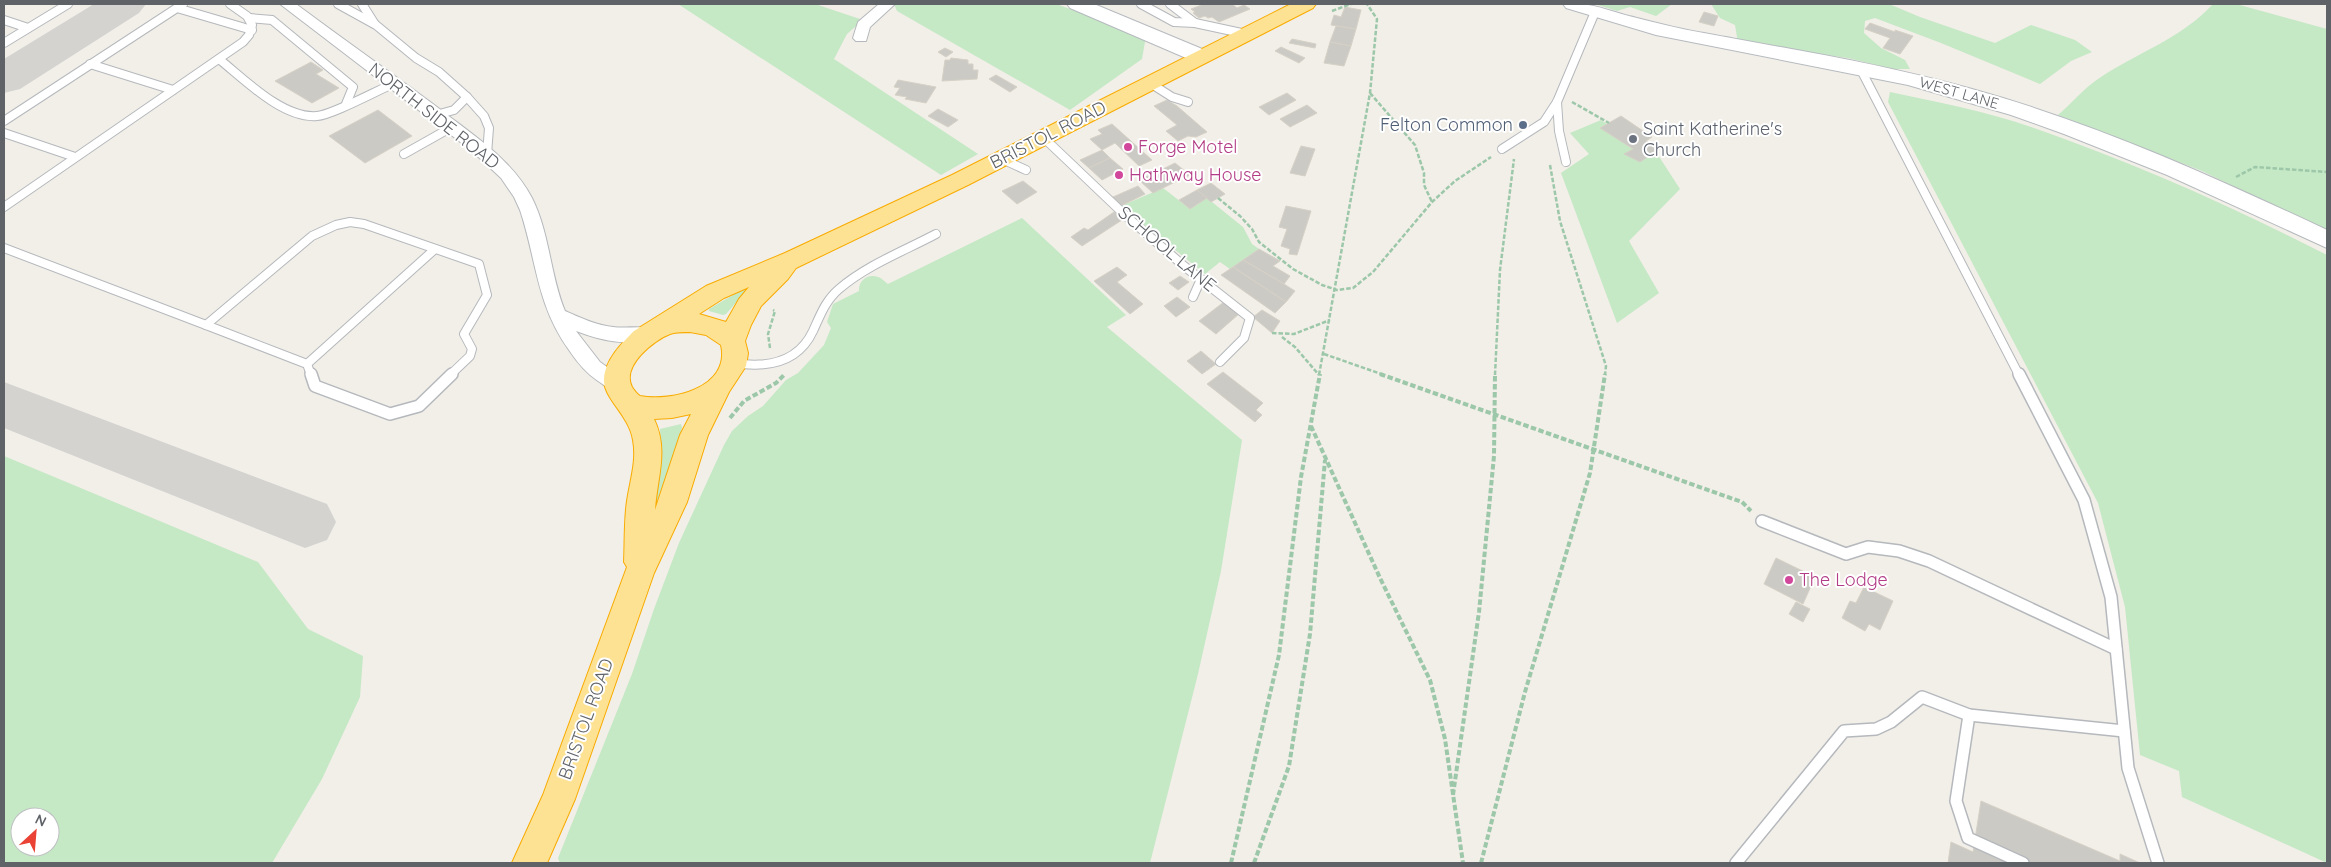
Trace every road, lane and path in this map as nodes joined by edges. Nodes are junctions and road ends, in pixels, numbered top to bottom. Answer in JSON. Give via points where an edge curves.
{"nodes":[{"id":1,"x":68,"y":4,"type":"edge"},
{"id":2,"x":230,"y":4,"type":"edge"},
{"id":3,"x":287,"y":4,"type":"edge"},
{"id":4,"x":338,"y":4,"type":"edge"},
{"id":5,"x":362,"y":4,"type":"edge"},
{"id":6,"x":888,"y":4,"type":"edge"},
{"id":7,"x":1078,"y":4,"type":"edge"},
{"id":8,"x":1141,"y":4,"type":"edge"},
{"id":9,"x":1170,"y":4,"type":"edge"},
{"id":10,"x":1306,"y":4,"type":"edge"},
{"id":11,"x":1351,"y":4,"type":"edge"},
{"id":12,"x":1367,"y":4,"type":"edge"},
{"id":13,"x":1573,"y":4,"type":"edge"},
{"id":14,"x":180,"y":6,"type":"edge"},
{"id":15,"x":1332,"y":12,"type":"dead end"},
{"id":16,"x":1595,"y":12,"type":"junction"},
{"id":17,"x":248,"y":18,"type":"junction"},
{"id":18,"x":4,"y":20,"type":"edge"},
{"id":19,"x":1195,"y":23,"type":"junction"},
{"id":20,"x":376,"y":26,"type":"junction"},
{"id":21,"x":28,"y":28,"type":"junction"},
{"id":22,"x":252,"y":30,"type":"junction"},
{"id":23,"x":1246,"y":34,"type":"junction"},
{"id":24,"x":861,"y":38,"type":"dead end"},
{"id":25,"x":4,"y":43,"type":"edge"},
{"id":26,"x":1200,"y":56,"type":"junction"},
{"id":27,"x":219,"y":59,"type":"junction"},
{"id":28,"x":90,"y":64,"type":"junction"},
{"id":29,"x":1860,"y":68,"type":"junction"},
{"id":30,"x":395,"y":82,"type":"junction"},
{"id":31,"x":1150,"y":83,"type":"junction"},
{"id":32,"x":173,"y":90,"type":"junction"},
{"id":33,"x":1370,"y":94,"type":"junction"},
{"id":34,"x":467,"y":97,"type":"junction"},
{"id":35,"x":1559,"y":99,"type":"junction"},
{"id":36,"x":1188,"y":102,"type":"dead end"},
{"id":37,"x":346,"y":104,"type":"junction"},
{"id":38,"x":436,"y":115,"type":"junction"},
{"id":39,"x":4,"y":121,"type":"edge"},
{"id":40,"x":1544,"y":122,"type":"junction"},
{"id":41,"x":1609,"y":123,"type":"dead end"},
{"id":42,"x":452,"y":127,"type":"junction"},
{"id":43,"x":4,"y":133,"type":"edge"},
{"id":44,"x":1044,"y":138,"type":"junction"},
{"id":45,"x":1519,"y":139,"type":"junction"},
{"id":46,"x":1502,"y":150,"type":"joint"},
{"id":47,"x":404,"y":154,"type":"dead end"},
{"id":48,"x":487,"y":154,"type":"junction"},
{"id":49,"x":75,"y":158,"type":"junction"},
{"id":50,"x":1002,"y":160,"type":"junction"},
{"id":51,"x":1566,"y":162,"type":"dead end"},
{"id":52,"x":1026,"y":170,"type":"dead end"},
{"id":53,"x":2327,"y":172,"type":"edge"},
{"id":54,"x":2219,"y":188,"type":"junction"},
{"id":55,"x":1218,"y":198,"type":"dead end"},
{"id":56,"x":1432,"y":202,"type":"junction"},
{"id":57,"x":4,"y":207,"type":"edge"},
{"id":58,"x":936,"y":234,"type":"dead end"},
{"id":59,"x":2327,"y":240,"type":"edge"},
{"id":60,"x":4,"y":248,"type":"edge"},
{"id":61,"x":436,"y":248,"type":"junction"},
{"id":62,"x":788,"y":262,"type":"junction"},
{"id":63,"x":1201,"y":279,"type":"junction"},
{"id":64,"x":1335,"y":290,"type":"junction"},
{"id":65,"x":1193,"y":297,"type":"dead end"},
{"id":66,"x":775,"y":311,"type":"dead end"},
{"id":67,"x":559,"y":316,"type":"junction"},
{"id":68,"x":1330,"y":320,"type":"junction"},
{"id":69,"x":205,"y":326,"type":"junction"},
{"id":70,"x":654,"y":330,"type":"junction"},
{"id":71,"x":1272,"y":333,"type":"dead end"},
{"id":72,"x":1282,"y":337,"type":"junction"},
{"id":73,"x":770,"y":348,"type":"dead end"},
{"id":74,"x":1324,"y":354,"type":"junction"},
{"id":75,"x":779,"y":361,"type":"junction"},
{"id":76,"x":729,"y":362,"type":"junction"},
{"id":77,"x":1220,"y":362,"type":"dead end"},
{"id":78,"x":307,"y":364,"type":"junction"},
{"id":79,"x":1320,"y":376,"type":"junction"},
{"id":80,"x":625,"y":395,"type":"junction"},
{"id":81,"x":1494,"y":414,"type":"junction"},
{"id":82,"x":1311,"y":425,"type":"junction"},
{"id":83,"x":727,"y":426,"type":"dead end"},
{"id":84,"x":1593,"y":449,"type":"junction"},
{"id":85,"x":1325,"y":458,"type":"junction"},
{"id":86,"x":1762,"y":522,"type":"joint"},
{"id":87,"x":639,"y":573,"type":"junction"},
{"id":88,"x":2116,"y":650,"type":"junction"},
{"id":89,"x":1969,"y":715,"type":"junction"},
{"id":90,"x":2124,"y":732,"type":"junction"},
{"id":91,"x":1453,"y":796,"type":"junction"},
{"id":92,"x":529,"y":863,"type":"edge"},
{"id":93,"x":1231,"y":863,"type":"edge"},
{"id":94,"x":1254,"y":863,"type":"edge"},
{"id":95,"x":1464,"y":863,"type":"edge"},
{"id":96,"x":1481,"y":863,"type":"edge"},
{"id":97,"x":1736,"y":863,"type":"edge"},
{"id":98,"x":2024,"y":863,"type":"edge"},
{"id":99,"x":2158,"y":863,"type":"edge"}],
"edges":[{"from":1,"to":21,"type":"lane"},
{"from":2,"to":17,"type":"lane"},
{"from":3,"to":30,"type":"street","name":"NORTH SIDE ROAD"},
{"from":4,"to":20,"type":"lane"},
{"from":5,"to":20,"type":"lane"},
{"from":6,"to":24,"type":"street","via":[[863,25]]},
{"from":7,"to":26,"type":"street"},
{"from":8,"to":19,"type":"lane","via":[[1160,16],[1188,25]]},
{"from":9,"to":19,"type":"lane"},
{"from":10,"to":23,"type":"highway","name":"BRISTOL ROAD"},
{"from":11,"to":15,"type":"path"},
{"from":12,"to":33,"type":"path","via":[[1377,19]]},
{"from":13,"to":16,"type":"street","name":"WEST LANE"},
{"from":14,"to":22,"type":"lane"},
{"from":14,"to":28,"type":"lane"},
{"from":16,"to":29,"type":"street","name":"WEST LANE","via":[[1720,43]]},
{"from":16,"to":35,"type":"lane"},
{"from":17,"to":22,"type":"lane"},
{"from":17,"to":37,"type":"lane","via":[[272,20],[353,87]]},
{"from":18,"to":21,"type":"lane"},
{"from":19,"to":23,"type":"lane"},
{"from":20,"to":34,"type":"lane"},
{"from":21,"to":25,"type":"lane"},
{"from":22,"to":27,"type":"lane","via":[[243,42]]},
{"from":23,"to":26,"type":"highway","name":"BRISTOL ROAD"},
{"from":26,"to":31,"type":"highway","name":"BRISTOL ROAD"},
{"from":27,"to":32,"type":"lane"},
{"from":27,"to":37,"type":"lane","via":[[294,114],[319,116]]},
{"from":28,"to":32,"type":"lane"},
{"from":28,"to":39,"type":"lane"},
{"from":29,"to":54,"type":"street","name":"WEST LANE","via":[[1960,91],[2029,113]]},
{"from":29,"to":88,"type":"lane","via":[[2084,500],[2111,597]]},
{"from":30,"to":37,"type":"lane"},
{"from":30,"to":38,"type":"street","name":"NORTH SIDE ROAD"},
{"from":31,"to":36,"type":"lane","via":[[1172,98]]},
{"from":31,"to":44,"type":"highway","name":"BRISTOL ROAD"},
{"from":32,"to":49,"type":"lane"},
{"from":33,"to":56,"type":"path","via":[[1415,145],[1424,173],[1424,185]]},
{"from":33,"to":64,"type":"path"},
{"from":34,"to":38,"type":"lane","via":[[462,106],[452,112]]},
{"from":34,"to":48,"type":"lane","via":[[484,116],[488,128]]},
{"from":35,"to":40,"type":"lane"},
{"from":35,"to":41,"type":"path"},
{"from":35,"to":51,"type":"lane","via":[[1559,131]]},
{"from":38,"to":42,"type":"street","name":"NORTH SIDE ROAD"},
{"from":40,"to":45,"type":"lane"},
{"from":40,"to":84,"type":"path","via":[[1560,221],[1606,366]]},
{"from":42,"to":47,"type":"lane"},
{"from":42,"to":48,"type":"street","name":"NORTH SIDE ROAD"},
{"from":43,"to":49,"type":"lane"},
{"from":44,"to":50,"type":"highway","name":"BRISTOL ROAD"},
{"from":44,"to":63,"type":"lane","name":"SCHOOL LANE","via":[[1126,216]]},
{"from":45,"to":46,"type":"lane"},
{"from":45,"to":81,"type":"path","via":[[1500,270]]},
{"from":46,"to":56,"type":"path"},
{"from":48,"to":67,"type":"street","name":"NORTH SIDE ROAD","via":[[516,187],[528,209],[549,293]]},
{"from":49,"to":57,"type":"lane"},
{"from":50,"to":52,"type":"lane"},
{"from":50,"to":62,"type":"highway","name":"BRISTOL ROAD"},
{"from":53,"to":54,"type":"path","via":[[2255,167],[2224,182]]},
{"from":54,"to":59,"type":"street","name":"WEST LANE"},
{"from":55,"to":64,"type":"path","via":[[1252,229],[1259,242],[1293,269]]},
{"from":56,"to":64,"type":"path","via":[[1373,272],[1353,288]]},
{"from":58,"to":75,"type":"lane","via":[[841,288],[823,306],[802,348]]},
{"from":60,"to":69,"type":"lane"},
{"from":61,"to":69,"type":"lane","via":[[364,224],[336,225],[312,236]]},
{"from":61,"to":78,"type":"lane"},
{"from":61,"to":78,"type":"lane","via":[[479,264],[487,295],[464,334],[472,352],[419,406],[390,414],[315,386]]},
{"from":62,"to":70,"type":"highway","name":"BRISTOL ROAD","via":[[716,292]]},
{"from":62,"to":76,"type":"highway","name":"BRISTOL ROAD","via":[[748,306],[737,325]]},
{"from":63,"to":65,"type":"lane"},
{"from":63,"to":77,"type":"lane","name":"SCHOOL LANE","via":[[1250,318],[1245,340]]},
{"from":64,"to":68,"type":"path"},
{"from":66,"to":73,"type":"path","via":[[768,334]]},
{"from":67,"to":70,"type":"street","via":[[601,334],[624,336]]},
{"from":67,"to":80,"type":"street","name":"NORTH SIDE ROAD","via":[[575,344],[594,367]]},
{"from":68,"to":72,"type":"path"},
{"from":68,"to":74,"type":"path"},
{"from":69,"to":78,"type":"lane"},
{"from":70,"to":76,"type":"highway","via":[[681,322],[722,330]]},
{"from":70,"to":80,"type":"highway","via":[[631,348],[618,371]]},
{"from":71,"to":72,"type":"path"},
{"from":72,"to":79,"type":"path","via":[[1295,346]]},
{"from":74,"to":79,"type":"path"},
{"from":74,"to":81,"type":"path"},
{"from":75,"to":76,"type":"lane","via":[[750,366]]},
{"from":75,"to":83,"type":"path","via":[[785,373],[783,377],[747,398],[737,407]]},
{"from":76,"to":80,"type":"highway","via":[[704,397],[679,408],[648,409]]},
{"from":76,"to":87,"type":"highway","name":"BRISTOL ROAD","via":[[694,435],[673,502]]},
{"from":79,"to":82,"type":"path"},
{"from":80,"to":87,"type":"highway","name":"BRISTOL ROAD","via":[[640,416],[649,454],[641,502]]},
{"from":81,"to":84,"type":"path"},
{"from":81,"to":91,"type":"path","via":[[1494,456],[1479,612]]},
{"from":82,"to":85,"type":"path"},
{"from":82,"to":93,"type":"path","via":[[1279,655]]},
{"from":84,"to":86,"type":"path","via":[[1742,502]]},
{"from":84,"to":96,"type":"path","via":[[1590,473],[1525,692]]},
{"from":85,"to":91,"type":"path","via":[[1430,680],[1445,740]]},
{"from":85,"to":94,"type":"path","via":[[1310,634],[1289,766]]},
{"from":86,"to":88,"type":"lane","via":[[1846,554],[1868,547],[1899,551],[1929,561]]},
{"from":87,"to":92,"type":"highway","name":"BRISTOL ROAD","via":[[558,799]]},
{"from":88,"to":90,"type":"lane"},
{"from":89,"to":90,"type":"lane"},
{"from":89,"to":97,"type":"lane","via":[[1922,697],[1891,722],[1876,729],[1844,732]]},
{"from":89,"to":98,"type":"lane","via":[[1956,801],[1968,838]]},
{"from":90,"to":99,"type":"lane","via":[[2128,768]]},
{"from":91,"to":95,"type":"path"}]}
